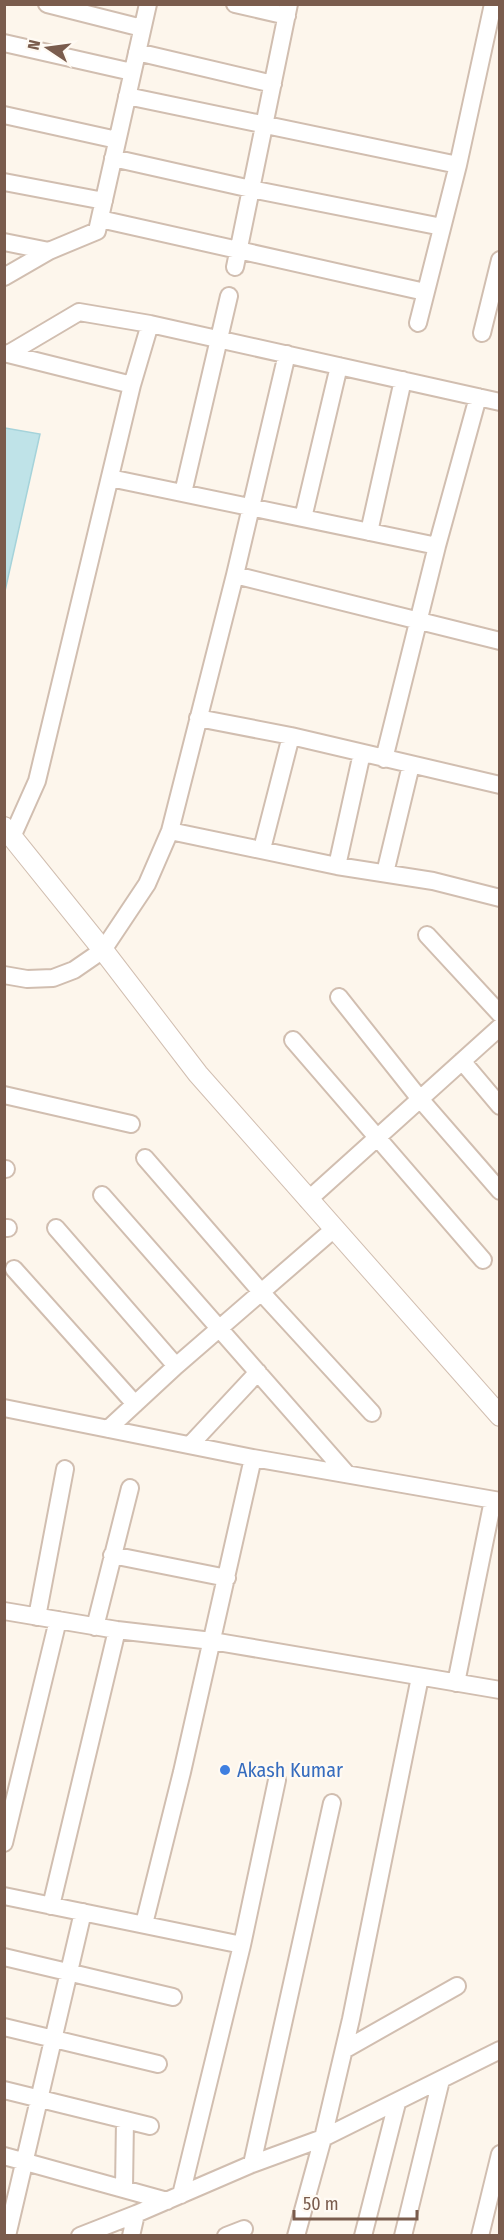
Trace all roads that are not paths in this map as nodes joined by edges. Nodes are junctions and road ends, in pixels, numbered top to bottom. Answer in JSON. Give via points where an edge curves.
{"nodes":[{"id":1,"x":47,"y":4,"type":"edge"},
{"id":2,"x":148,"y":4,"type":"edge"},
{"id":3,"x":235,"y":4,"type":"edge"},
{"id":4,"x":493,"y":4,"type":"edge"},
{"id":5,"x":288,"y":10,"type":"edge"},
{"id":6,"x":142,"y":28,"type":"junction"},
{"id":7,"x":4,"y":43,"type":"edge"},
{"id":8,"x":137,"y":52,"type":"junction"},
{"id":9,"x":132,"y":72,"type":"junction"},
{"id":10,"x":273,"y":84,"type":"junction"},
{"id":11,"x":127,"y":96,"type":"junction"},
{"id":12,"x":4,"y":115,"type":"edge"},
{"id":13,"x":264,"y":126,"type":"junction"},
{"id":14,"x":117,"y":140,"type":"junction"},
{"id":15,"x":113,"y":159,"type":"junction"},
{"id":16,"x":458,"y":165,"type":"junction"},
{"id":17,"x":4,"y":182,"type":"edge"},
{"id":18,"x":251,"y":189,"type":"junction"},
{"id":19,"x":104,"y":201,"type":"junction"},
{"id":20,"x":100,"y":219,"type":"junction"},
{"id":21,"x":442,"y":227,"type":"junction"},
{"id":22,"x":4,"y":242,"type":"edge"},
{"id":23,"x":49,"y":251,"type":"junction"},
{"id":24,"x":237,"y":259,"type":"junction"},
{"id":25,"x":500,"y":260,"type":"edge"},
{"id":26,"x":4,"y":277,"type":"edge"},
{"id":27,"x":425,"y":292,"type":"junction"},
{"id":28,"x":229,"y":296,"type":"dead end"},
{"id":29,"x":418,"y":322,"type":"dead end"},
{"id":30,"x":150,"y":324,"type":"junction"},
{"id":31,"x":482,"y":333,"type":"dead end"},
{"id":32,"x":220,"y":339,"type":"junction"},
{"id":33,"x":6,"y":354,"type":"edge"},
{"id":34,"x":287,"y":354,"type":"junction"},
{"id":35,"x":339,"y":366,"type":"junction"},
{"id":36,"x":403,"y":380,"type":"junction"},
{"id":37,"x":132,"y":385,"type":"junction"},
{"id":38,"x":478,"y":397,"type":"junction"},
{"id":39,"x":500,"y":402,"type":"edge"},
{"id":40,"x":110,"y":478,"type":"junction"},
{"id":41,"x":183,"y":493,"type":"junction"},
{"id":42,"x":251,"y":507,"type":"junction"},
{"id":43,"x":303,"y":518,"type":"junction"},
{"id":44,"x":369,"y":532,"type":"junction"},
{"id":45,"x":437,"y":546,"type":"junction"},
{"id":46,"x":235,"y":575,"type":"junction"},
{"id":47,"x":418,"y":621,"type":"junction"},
{"id":48,"x":500,"y":641,"type":"edge"},
{"id":49,"x":198,"y":718,"type":"junction"},
{"id":50,"x":291,"y":736,"type":"junction"},
{"id":51,"x":362,"y":753,"type":"junction"},
{"id":52,"x":384,"y":759,"type":"junction"},
{"id":53,"x":411,"y":765,"type":"junction"},
{"id":54,"x":500,"y":785,"type":"edge"},
{"id":55,"x":170,"y":831,"type":"junction"},
{"id":56,"x":8,"y":832,"type":"edge"},
{"id":57,"x":262,"y":849,"type":"junction"},
{"id":58,"x":337,"y":866,"type":"junction"},
{"id":59,"x":385,"y":873,"type":"junction"},
{"id":60,"x":500,"y":898,"type":"edge"},
{"id":61,"x":427,"y":935,"type":"dead end"},
{"id":62,"x":103,"y":950,"type":"junction"},
{"id":63,"x":4,"y":975,"type":"edge"},
{"id":64,"x":339,"y":997,"type":"dead end"},
{"id":65,"x":500,"y":1014,"type":"edge"},
{"id":66,"x":500,"y":1027,"type":"edge"},
{"id":67,"x":293,"y":1040,"type":"dead end"},
{"id":68,"x":462,"y":1061,"type":"junction"},
{"id":69,"x":4,"y":1095,"type":"edge"},
{"id":70,"x":420,"y":1099,"type":"junction"},
{"id":71,"x":500,"y":1106,"type":"edge"},
{"id":72,"x":131,"y":1124,"type":"dead end"},
{"id":73,"x":379,"y":1136,"type":"junction"},
{"id":74,"x":145,"y":1158,"type":"dead end"},
{"id":75,"x":500,"y":1191,"type":"edge"},
{"id":76,"x":102,"y":1195,"type":"dead end"},
{"id":77,"x":308,"y":1200,"type":"junction"},
{"id":78,"x":56,"y":1228,"type":"dead end"},
{"id":79,"x":334,"y":1229,"type":"junction"},
{"id":80,"x":483,"y":1260,"type":"dead end"},
{"id":81,"x":14,"y":1269,"type":"dead end"},
{"id":82,"x":262,"y":1293,"type":"junction"},
{"id":83,"x":220,"y":1330,"type":"junction"},
{"id":84,"x":176,"y":1366,"type":"junction"},
{"id":85,"x":258,"y":1372,"type":"junction"},
{"id":86,"x":135,"y":1404,"type":"junction"},
{"id":87,"x":4,"y":1408,"type":"edge"},
{"id":88,"x":372,"y":1413,"type":"dead end"},
{"id":89,"x":500,"y":1416,"type":"edge"},
{"id":90,"x":108,"y":1429,"type":"junction"},
{"id":91,"x":190,"y":1445,"type":"junction"},
{"id":92,"x":253,"y":1458,"type":"junction"},
{"id":93,"x":65,"y":1470,"type":"dead end"},
{"id":94,"x":347,"y":1474,"type":"junction"},
{"id":95,"x":130,"y":1488,"type":"dead end"},
{"id":96,"x":496,"y":1500,"type":"edge"},
{"id":97,"x":112,"y":1555,"type":"junction"},
{"id":98,"x":227,"y":1578,"type":"junction"},
{"id":99,"x":4,"y":1611,"type":"edge"},
{"id":100,"x":37,"y":1617,"type":"junction"},
{"id":101,"x":58,"y":1620,"type":"junction"},
{"id":102,"x":95,"y":1627,"type":"junction"},
{"id":103,"x":117,"y":1630,"type":"junction"},
{"id":104,"x":212,"y":1641,"type":"junction"},
{"id":105,"x":420,"y":1677,"type":"junction"},
{"id":106,"x":456,"y":1683,"type":"junction"},
{"id":107,"x":500,"y":1690,"type":"edge"},
{"id":108,"x":277,"y":1780,"type":"dead end"},
{"id":109,"x":332,"y":1803,"type":"dead end"},
{"id":110,"x":4,"y":1843,"type":"edge"},
{"id":111,"x":4,"y":1896,"type":"edge"},
{"id":112,"x":51,"y":1906,"type":"junction"},
{"id":113,"x":83,"y":1912,"type":"junction"},
{"id":114,"x":144,"y":1924,"type":"junction"},
{"id":115,"x":242,"y":1945,"type":"junction"},
{"id":116,"x":4,"y":1957,"type":"edge"},
{"id":117,"x":69,"y":1971,"type":"junction"},
{"id":118,"x":457,"y":1986,"type":"dead end"},
{"id":119,"x":173,"y":1997,"type":"dead end"},
{"id":120,"x":4,"y":2028,"type":"edge"},
{"id":121,"x":53,"y":2039,"type":"junction"},
{"id":122,"x":344,"y":2050,"type":"junction"},
{"id":123,"x":500,"y":2050,"type":"edge"},
{"id":124,"x":158,"y":2064,"type":"dead end"},
{"id":125,"x":441,"y":2080,"type":"junction"},
{"id":126,"x":4,"y":2090,"type":"edge"},
{"id":127,"x":39,"y":2098,"type":"junction"},
{"id":128,"x":397,"y":2103,"type":"junction"},
{"id":129,"x":125,"y":2120,"type":"junction"},
{"id":130,"x":150,"y":2126,"type":"dead end"},
{"id":131,"x":323,"y":2138,"type":"junction"},
{"id":132,"x":500,"y":2154,"type":"edge"},
{"id":133,"x":4,"y":2156,"type":"edge"},
{"id":134,"x":25,"y":2160,"type":"junction"},
{"id":135,"x":252,"y":2164,"type":"junction"},
{"id":136,"x":124,"y":2188,"type":"junction"},
{"id":137,"x":174,"y":2198,"type":"junction"},
{"id":138,"x":136,"y":2214,"type":"junction"},
{"id":139,"x":7,"y":2226,"type":"edge"},
{"id":140,"x":244,"y":2229,"type":"dead end"},
{"id":141,"x":80,"y":2235,"type":"edge"},
{"id":142,"x":131,"y":2235,"type":"edge"},
{"id":143,"x":226,"y":2235,"type":"edge"},
{"id":144,"x":297,"y":2235,"type":"edge"},
{"id":145,"x":363,"y":2235,"type":"edge"},
{"id":146,"x":403,"y":2235,"type":"edge"},
{"id":147,"x":480,"y":2235,"type":"edge"}],
"edges":[{"from":1,"to":6,"type":"street"},
{"from":2,"to":6,"type":"street"},
{"from":3,"to":5,"type":"street"},
{"from":4,"to":16,"type":"street"},
{"from":5,"to":10,"type":"street"},
{"from":6,"to":8,"type":"street"},
{"from":7,"to":9,"type":"street"},
{"from":8,"to":9,"type":"street"},
{"from":8,"to":10,"type":"street"},
{"from":9,"to":11,"type":"street"},
{"from":10,"to":13,"type":"street"},
{"from":11,"to":13,"type":"street"},
{"from":11,"to":14,"type":"street"},
{"from":12,"to":14,"type":"street"},
{"from":13,"to":16,"type":"street"},
{"from":13,"to":18,"type":"street"},
{"from":14,"to":15,"type":"street"},
{"from":15,"to":18,"type":"street"},
{"from":15,"to":19,"type":"street"},
{"from":16,"to":21,"type":"street"},
{"from":17,"to":19,"type":"street"},
{"from":18,"to":21,"type":"street"},
{"from":18,"to":24,"type":"street"},
{"from":19,"to":20,"type":"street"},
{"from":20,"to":23,"type":"street","via":[[97,231]]},
{"from":20,"to":24,"type":"street"},
{"from":21,"to":27,"type":"street"},
{"from":22,"to":23,"type":"street"},
{"from":23,"to":26,"type":"street"},
{"from":24,"to":27,"type":"street"},
{"from":25,"to":31,"type":"street"},
{"from":27,"to":29,"type":"street"},
{"from":28,"to":32,"type":"street"},
{"from":30,"to":32,"type":"street"},
{"from":30,"to":33,"type":"street","via":[[80,312]]},
{"from":30,"to":37,"type":"street"},
{"from":32,"to":34,"type":"street"},
{"from":32,"to":41,"type":"street"},
{"from":33,"to":37,"type":"street"},
{"from":34,"to":35,"type":"street"},
{"from":34,"to":42,"type":"street"},
{"from":35,"to":36,"type":"street"},
{"from":35,"to":43,"type":"street"},
{"from":36,"to":38,"type":"street"},
{"from":36,"to":44,"type":"street"},
{"from":37,"to":40,"type":"street"},
{"from":38,"to":39,"type":"street"},
{"from":38,"to":45,"type":"street"},
{"from":40,"to":41,"type":"street"},
{"from":40,"to":56,"type":"street","via":[[37,781]]},
{"from":41,"to":42,"type":"street"},
{"from":42,"to":43,"type":"street"},
{"from":42,"to":46,"type":"street"},
{"from":43,"to":44,"type":"street"},
{"from":44,"to":45,"type":"street"},
{"from":45,"to":47,"type":"street"},
{"from":46,"to":47,"type":"street"},
{"from":46,"to":49,"type":"street"},
{"from":47,"to":48,"type":"street"},
{"from":47,"to":52,"type":"street"},
{"from":49,"to":50,"type":"street"},
{"from":49,"to":55,"type":"street"},
{"from":50,"to":51,"type":"street"},
{"from":50,"to":57,"type":"street"},
{"from":51,"to":52,"type":"street"},
{"from":51,"to":58,"type":"street"},
{"from":52,"to":53,"type":"street"},
{"from":53,"to":54,"type":"street"},
{"from":53,"to":59,"type":"street"},
{"from":55,"to":57,"type":"street"},
{"from":55,"to":62,"type":"street","via":[[147,884]]},
{"from":56,"to":62,"type":"street"},
{"from":57,"to":58,"type":"street"},
{"from":58,"to":59,"type":"street"},
{"from":59,"to":60,"type":"street","via":[[433,880]]},
{"from":61,"to":65,"type":"street"},
{"from":62,"to":63,"type":"street","via":[[74,970],[53,978]]},
{"from":62,"to":77,"type":"street","via":[[198,1074]]},
{"from":64,"to":70,"type":"street"},
{"from":66,"to":68,"type":"street"},
{"from":67,"to":73,"type":"street"},
{"from":68,"to":70,"type":"street"},
{"from":68,"to":71,"type":"street"},
{"from":69,"to":72,"type":"street"},
{"from":70,"to":73,"type":"street"},
{"from":70,"to":75,"type":"street"},
{"from":73,"to":77,"type":"street"},
{"from":73,"to":80,"type":"street"},
{"from":74,"to":82,"type":"street"},
{"from":76,"to":83,"type":"street"},
{"from":77,"to":79,"type":"street"},
{"from":78,"to":84,"type":"street"},
{"from":79,"to":82,"type":"street"},
{"from":79,"to":89,"type":"street"},
{"from":81,"to":86,"type":"street"},
{"from":82,"to":83,"type":"street"},
{"from":82,"to":88,"type":"street"},
{"from":83,"to":84,"type":"street"},
{"from":83,"to":85,"type":"street"},
{"from":84,"to":86,"type":"street"},
{"from":85,"to":91,"type":"street"},
{"from":85,"to":94,"type":"street"},
{"from":86,"to":90,"type":"street"},
{"from":87,"to":90,"type":"street"},
{"from":90,"to":91,"type":"street"},
{"from":91,"to":92,"type":"street"},
{"from":92,"to":94,"type":"street"},
{"from":92,"to":98,"type":"street"},
{"from":93,"to":100,"type":"street"},
{"from":94,"to":96,"type":"street"},
{"from":95,"to":97,"type":"street"},
{"from":96,"to":106,"type":"street"},
{"from":97,"to":98,"type":"street"},
{"from":97,"to":102,"type":"street"},
{"from":98,"to":104,"type":"street"},
{"from":99,"to":100,"type":"street"},
{"from":100,"to":101,"type":"street"},
{"from":101,"to":102,"type":"street"},
{"from":101,"to":110,"type":"street"},
{"from":102,"to":103,"type":"street"},
{"from":103,"to":104,"type":"street"},
{"from":103,"to":112,"type":"street"},
{"from":104,"to":105,"type":"street"},
{"from":104,"to":114,"type":"street"},
{"from":105,"to":106,"type":"street"},
{"from":105,"to":122,"type":"street"},
{"from":106,"to":107,"type":"street"},
{"from":108,"to":115,"type":"street"},
{"from":109,"to":135,"type":"street"},
{"from":111,"to":112,"type":"street"},
{"from":112,"to":113,"type":"street"},
{"from":113,"to":114,"type":"street"},
{"from":113,"to":117,"type":"street"},
{"from":114,"to":115,"type":"street"},
{"from":115,"to":137,"type":"street"},
{"from":116,"to":117,"type":"street"},
{"from":117,"to":119,"type":"street"},
{"from":117,"to":121,"type":"street"},
{"from":118,"to":122,"type":"street"},
{"from":120,"to":121,"type":"street"},
{"from":121,"to":124,"type":"street"},
{"from":121,"to":127,"type":"street"},
{"from":122,"to":131,"type":"street"},
{"from":123,"to":125,"type":"street"},
{"from":125,"to":128,"type":"street"},
{"from":125,"to":146,"type":"street"},
{"from":126,"to":127,"type":"street"},
{"from":127,"to":129,"type":"street"},
{"from":127,"to":134,"type":"street"},
{"from":128,"to":131,"type":"street"},
{"from":128,"to":145,"type":"street"},
{"from":129,"to":130,"type":"street"},
{"from":129,"to":136,"type":"street"},
{"from":131,"to":135,"type":"street"},
{"from":131,"to":144,"type":"street"},
{"from":132,"to":147,"type":"street"},
{"from":133,"to":134,"type":"street"},
{"from":134,"to":136,"type":"street"},
{"from":134,"to":139,"type":"street"},
{"from":135,"to":137,"type":"street"},
{"from":136,"to":137,"type":"street"},
{"from":137,"to":138,"type":"street"},
{"from":138,"to":141,"type":"street"},
{"from":138,"to":142,"type":"street"},
{"from":140,"to":143,"type":"street"}]}
